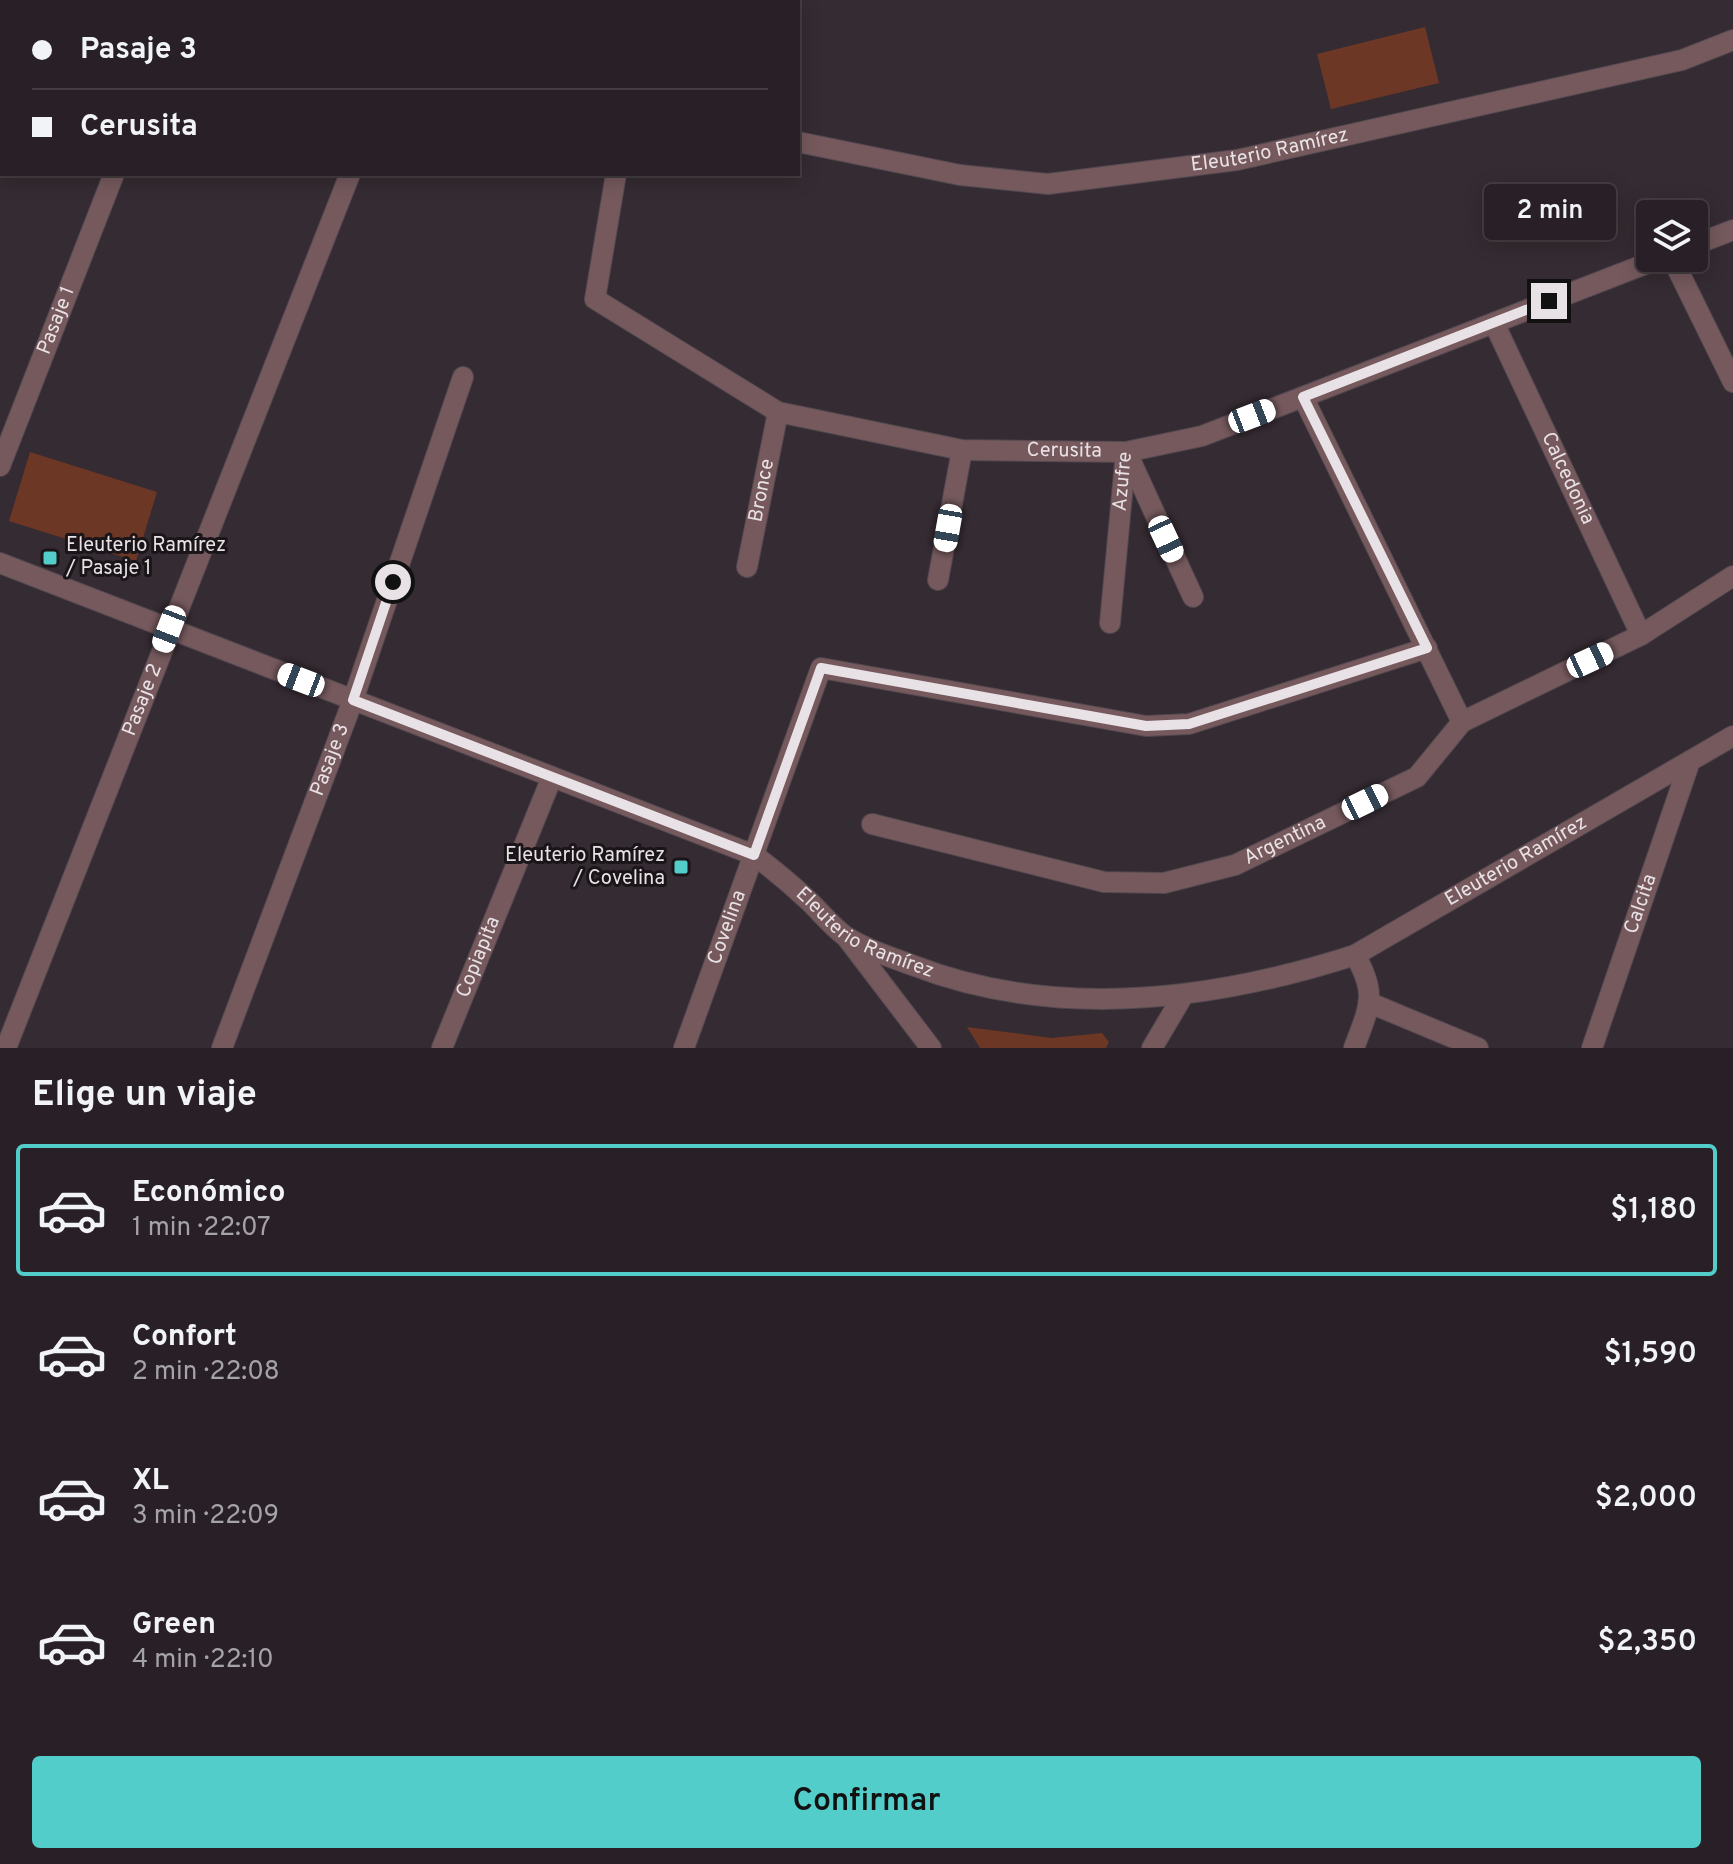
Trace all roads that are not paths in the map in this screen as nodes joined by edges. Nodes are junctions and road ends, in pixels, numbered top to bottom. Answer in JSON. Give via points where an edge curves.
{"nodes":[{"id":1,"x":1733,"y":40,"type":"edge"},
{"id":2,"x":800,"y":142,"type":"edge"},
{"id":3,"x":113,"y":176,"type":"edge"},
{"id":4,"x":349,"y":176,"type":"edge"},
{"id":5,"x":616,"y":176,"type":"edge"},
{"id":6,"x":1733,"y":230,"type":"edge"},
{"id":7,"x":1708,"y":240,"type":"edge"},
{"id":8,"x":1636,"y":268,"type":"edge"},
{"id":9,"x":1679,"y":272,"type":"edge"},
{"id":10,"x":1494,"y":323,"type":"junction"},
{"id":11,"x":463,"y":377,"type":"dead end"},
{"id":12,"x":1733,"y":382,"type":"edge"},
{"id":13,"x":1303,"y":397,"type":"junction"},
{"id":14,"x":778,"y":412,"type":"junction"},
{"id":15,"x":962,"y":450,"type":"junction"},
{"id":16,"x":1126,"y":452,"type":"junction"},
{"id":17,"x":0,"y":466,"type":"edge"},
{"id":18,"x":0,"y":563,"type":"edge"},
{"id":19,"x":747,"y":567,"type":"dead end"},
{"id":20,"x":1733,"y":576,"type":"edge"},
{"id":21,"x":938,"y":580,"type":"dead end"},
{"id":22,"x":1193,"y":597,"type":"dead end"},
{"id":23,"x":1110,"y":623,"type":"dead end"},
{"id":24,"x":169,"y":629,"type":"junction"},
{"id":25,"x":1641,"y":635,"type":"junction"},
{"id":26,"x":1427,"y":648,"type":"junction"},
{"id":27,"x":353,"y":700,"type":"junction"},
{"id":28,"x":1462,"y":722,"type":"junction"},
{"id":29,"x":1733,"y":736,"type":"edge"},
{"id":30,"x":1690,"y":761,"type":"junction"},
{"id":31,"x":552,"y":777,"type":"junction"},
{"id":32,"x":872,"y":824,"type":"dead end"},
{"id":33,"x":754,"y":855,"type":"junction"},
{"id":34,"x":845,"y":935,"type":"junction"},
{"id":35,"x":1355,"y":955,"type":"junction"},
{"id":36,"x":1184,"y":994,"type":"junction"},
{"id":37,"x":1370,"y":1003,"type":"junction"},
{"id":38,"x":6,"y":1048,"type":"edge"},
{"id":39,"x":222,"y":1048,"type":"edge"},
{"id":40,"x":442,"y":1048,"type":"edge"},
{"id":41,"x":684,"y":1048,"type":"edge"},
{"id":42,"x":931,"y":1048,"type":"edge"},
{"id":43,"x":1152,"y":1048,"type":"edge"},
{"id":44,"x":1354,"y":1048,"type":"edge"},
{"id":45,"x":1478,"y":1048,"type":"edge"},
{"id":46,"x":1592,"y":1048,"type":"edge"}],
"edges":[{"from":1,"to":2,"type":"street","name":"Eleuterio Ramírez","via":[[1682,60],[1237,160],[1048,184],[960,175]]},
{"from":3,"to":17,"type":"street","name":"Pasaje 1"},
{"from":4,"to":24,"type":"street","name":"Pasaje 2"},
{"from":5,"to":14,"type":"street","name":"Cerusita","via":[[595,299]]},
{"from":6,"to":7,"type":"street"},
{"from":8,"to":10,"type":"street","name":"Cerusita"},
{"from":9,"to":12,"type":"street"},
{"from":10,"to":13,"type":"street","name":"Cerusita"},
{"from":10,"to":25,"type":"street","name":"Calcedonia"},
{"from":11,"to":27,"type":"street","name":"Pasaje 3"},
{"from":13,"to":16,"type":"street","name":"Cerusita","via":[[1202,436]]},
{"from":13,"to":26,"type":"street"},
{"from":14,"to":15,"type":"street","name":"Cerusita"},
{"from":14,"to":19,"type":"street","name":"Bronce"},
{"from":15,"to":16,"type":"street","name":"Cerusita"},
{"from":15,"to":21,"type":"street"},
{"from":16,"to":22,"type":"street","name":"Azufre"},
{"from":16,"to":23,"type":"street","name":"Azufre"},
{"from":18,"to":24,"type":"street","name":"Eleuterio Ramírez"},
{"from":20,"to":25,"type":"street","name":"Argentina"},
{"from":24,"to":27,"type":"street","name":"Eleuterio Ramírez"},
{"from":24,"to":38,"type":"street","name":"Pasaje 2"},
{"from":25,"to":28,"type":"street","name":"Argentina"},
{"from":26,"to":28,"type":"street"},
{"from":26,"to":33,"type":"street","name":"Covelina","via":[[1189,724],[1146,726],[821,668]]},
{"from":27,"to":31,"type":"street","name":"Eleuterio Ramírez"},
{"from":27,"to":39,"type":"street","name":"Pasaje 3"},
{"from":28,"to":32,"type":"street","name":"Argentina","via":[[1417,777],[1235,865],[1164,883],[1104,882]]},
{"from":29,"to":30,"type":"street","name":"Eleuterio Ramírez"},
{"from":30,"to":35,"type":"street","name":"Eleuterio Ramírez"},
{"from":30,"to":46,"type":"street","name":"Calcita"},
{"from":31,"to":33,"type":"street","name":"Eleuterio Ramírez"},
{"from":31,"to":40,"type":"street","name":"Copiapita"},
{"from":33,"to":34,"type":"street","name":"Eleuterio Ramírez"},
{"from":33,"to":41,"type":"street","name":"Covelina"},
{"from":34,"to":36,"type":"street","name":"Eleuterio Ramírez","via":[[926,970],[1011,992],[1098,1000]]},
{"from":34,"to":42,"type":"street"},
{"from":35,"to":36,"type":"street","name":"Eleuterio Ramírez","via":[[1300,972]]},
{"from":35,"to":37,"type":"street","via":[[1369,978]]},
{"from":36,"to":43,"type":"street"},
{"from":37,"to":44,"type":"street"},
{"from":37,"to":45,"type":"street"}]}
